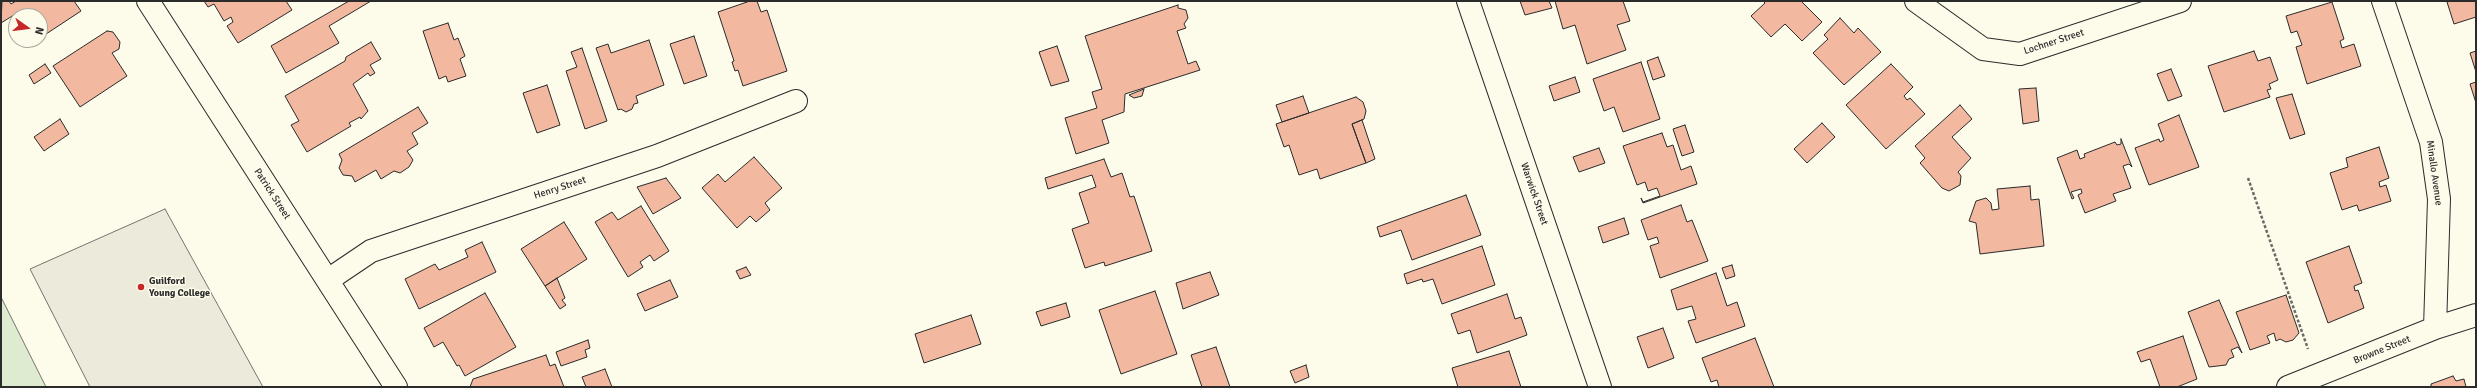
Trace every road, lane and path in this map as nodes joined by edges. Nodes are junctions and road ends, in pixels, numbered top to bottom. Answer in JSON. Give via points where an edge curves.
{"nodes":[{"id":1,"x":148,"y":1,"type":"edge"},
{"id":2,"x":1468,"y":1,"type":"edge"},
{"id":3,"x":1916,"y":1,"type":"edge"},
{"id":4,"x":1944,"y":1,"type":"edge"},
{"id":5,"x":2180,"y":1,"type":"edge"},
{"id":6,"x":2384,"y":1,"type":"edge"},
{"id":7,"x":1954,"y":29,"type":"junction"},
{"id":8,"x":796,"y":101,"type":"dead end"},
{"id":9,"x":2248,"y":178,"type":"dead end"},
{"id":10,"x":328,"y":280,"type":"junction"},
{"id":11,"x":2476,"y":315,"type":"edge"},
{"id":12,"x":2435,"y":328,"type":"junction"},
{"id":13,"x":2317,"y":375,"type":"junction"},
{"id":14,"x":396,"y":387,"type":"edge"},
{"id":15,"x":1600,"y":387,"type":"edge"},
{"id":16,"x":2288,"y":387,"type":"edge"}],
"edges":[{"from":1,"to":10,"type":"street","name":"Patrick Street"},
{"from":2,"to":15,"type":"street","name":"Warwick Street"},
{"from":3,"to":7,"type":"street","name":"Lochner Street"},
{"from":4,"to":7,"type":"street"},
{"from":5,"to":7,"type":"street","name":"Lochner Street","via":[[2020,54],[1983,49]]},
{"from":6,"to":12,"type":"street","name":"Minallo Avenue","via":[[2431,142],[2439,199]]},
{"from":8,"to":10,"type":"street","name":"Henry Street","via":[[657,156],[371,251]]},
{"from":9,"to":13,"type":"path"},
{"from":10,"to":14,"type":"street","name":"Patrick Street"},
{"from":11,"to":12,"type":"street","name":"Browne Street"},
{"from":12,"to":13,"type":"street","name":"Browne Street"},
{"from":13,"to":16,"type":"street","name":"Browne Street"}]}
